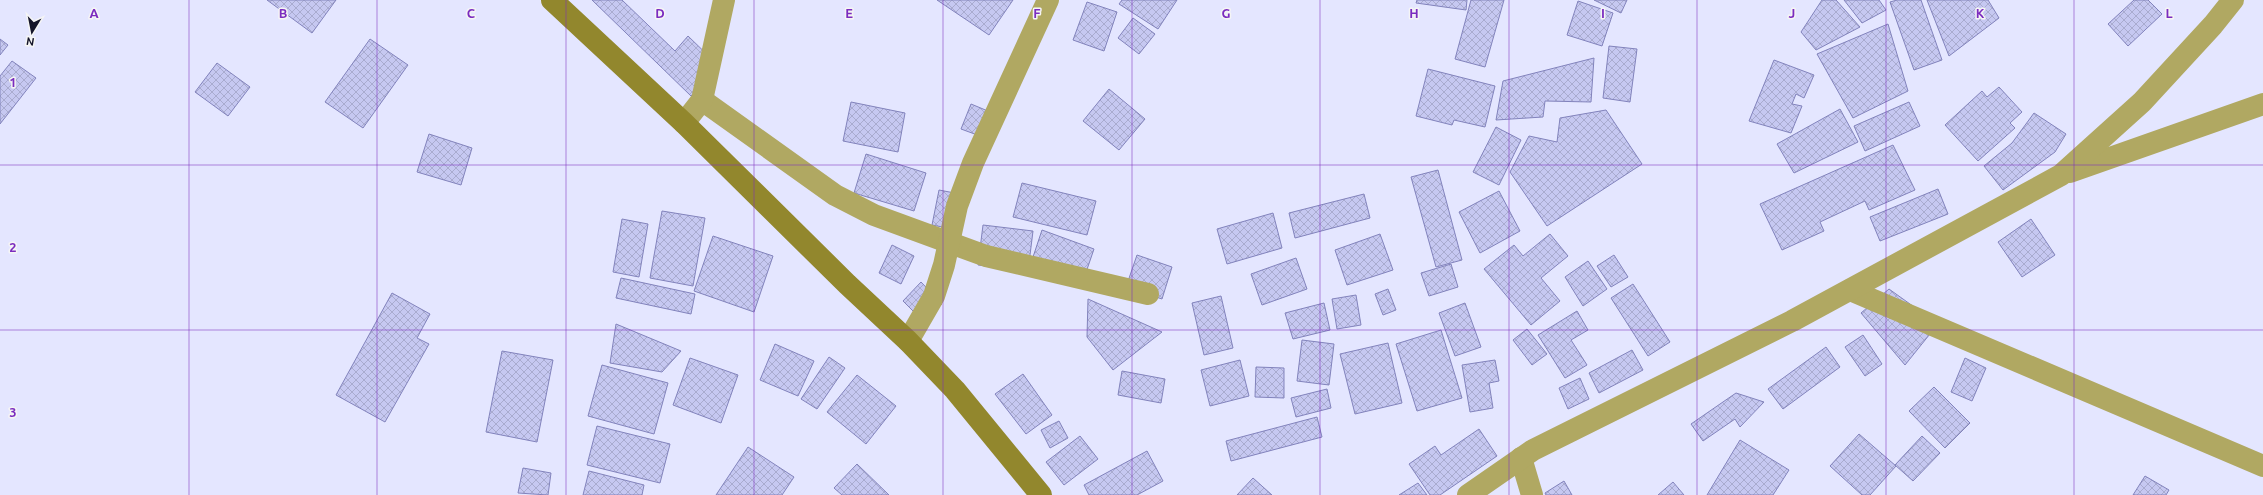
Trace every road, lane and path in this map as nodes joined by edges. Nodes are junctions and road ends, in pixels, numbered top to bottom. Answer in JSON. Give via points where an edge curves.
{"nodes":[{"id":1,"x":552,"y":0,"type":"edge"},
{"id":2,"x":724,"y":0,"type":"edge"},
{"id":3,"x":1048,"y":0,"type":"edge"},
{"id":4,"x":2233,"y":0,"type":"edge"},
{"id":5,"x":702,"y":100,"type":"junction"},
{"id":6,"x":2263,"y":104,"type":"edge"},
{"id":7,"x":684,"y":123,"type":"junction"},
{"id":8,"x":2060,"y":175,"type":"junction"},
{"id":9,"x":950,"y":241,"type":"junction"},
{"id":10,"x":1850,"y":290,"type":"junction"},
{"id":11,"x":1148,"y":294,"type":"dead end"},
{"id":12,"x":908,"y":341,"type":"junction"},
{"id":13,"x":1521,"y":458,"type":"junction"},
{"id":14,"x":2263,"y":466,"type":"edge"},
{"id":15,"x":1041,"y":495,"type":"edge"},
{"id":16,"x":1468,"y":495,"type":"edge"},
{"id":17,"x":1532,"y":495,"type":"edge"}],
"edges":[{"from":1,"to":7,"type":"main road"},
{"from":2,"to":5,"type":"street"},
{"from":3,"to":9,"type":"street","via":[[973,163],[957,206]]},
{"from":4,"to":8,"type":"street","via":[[2142,102]]},
{"from":5,"to":7,"type":"street"},
{"from":5,"to":9,"type":"street","via":[[835,195],[874,215]]},
{"from":6,"to":8,"type":"street"},
{"from":7,"to":12,"type":"main road"},
{"from":8,"to":10,"type":"street"},
{"from":9,"to":11,"type":"street","via":[[986,256]]},
{"from":9,"to":12,"type":"street","via":[[934,296]]},
{"from":10,"to":13,"type":"street"},
{"from":10,"to":14,"type":"street"},
{"from":12,"to":15,"type":"main road","via":[[955,390]]},
{"from":13,"to":16,"type":"street"},
{"from":13,"to":17,"type":"street"}]}
